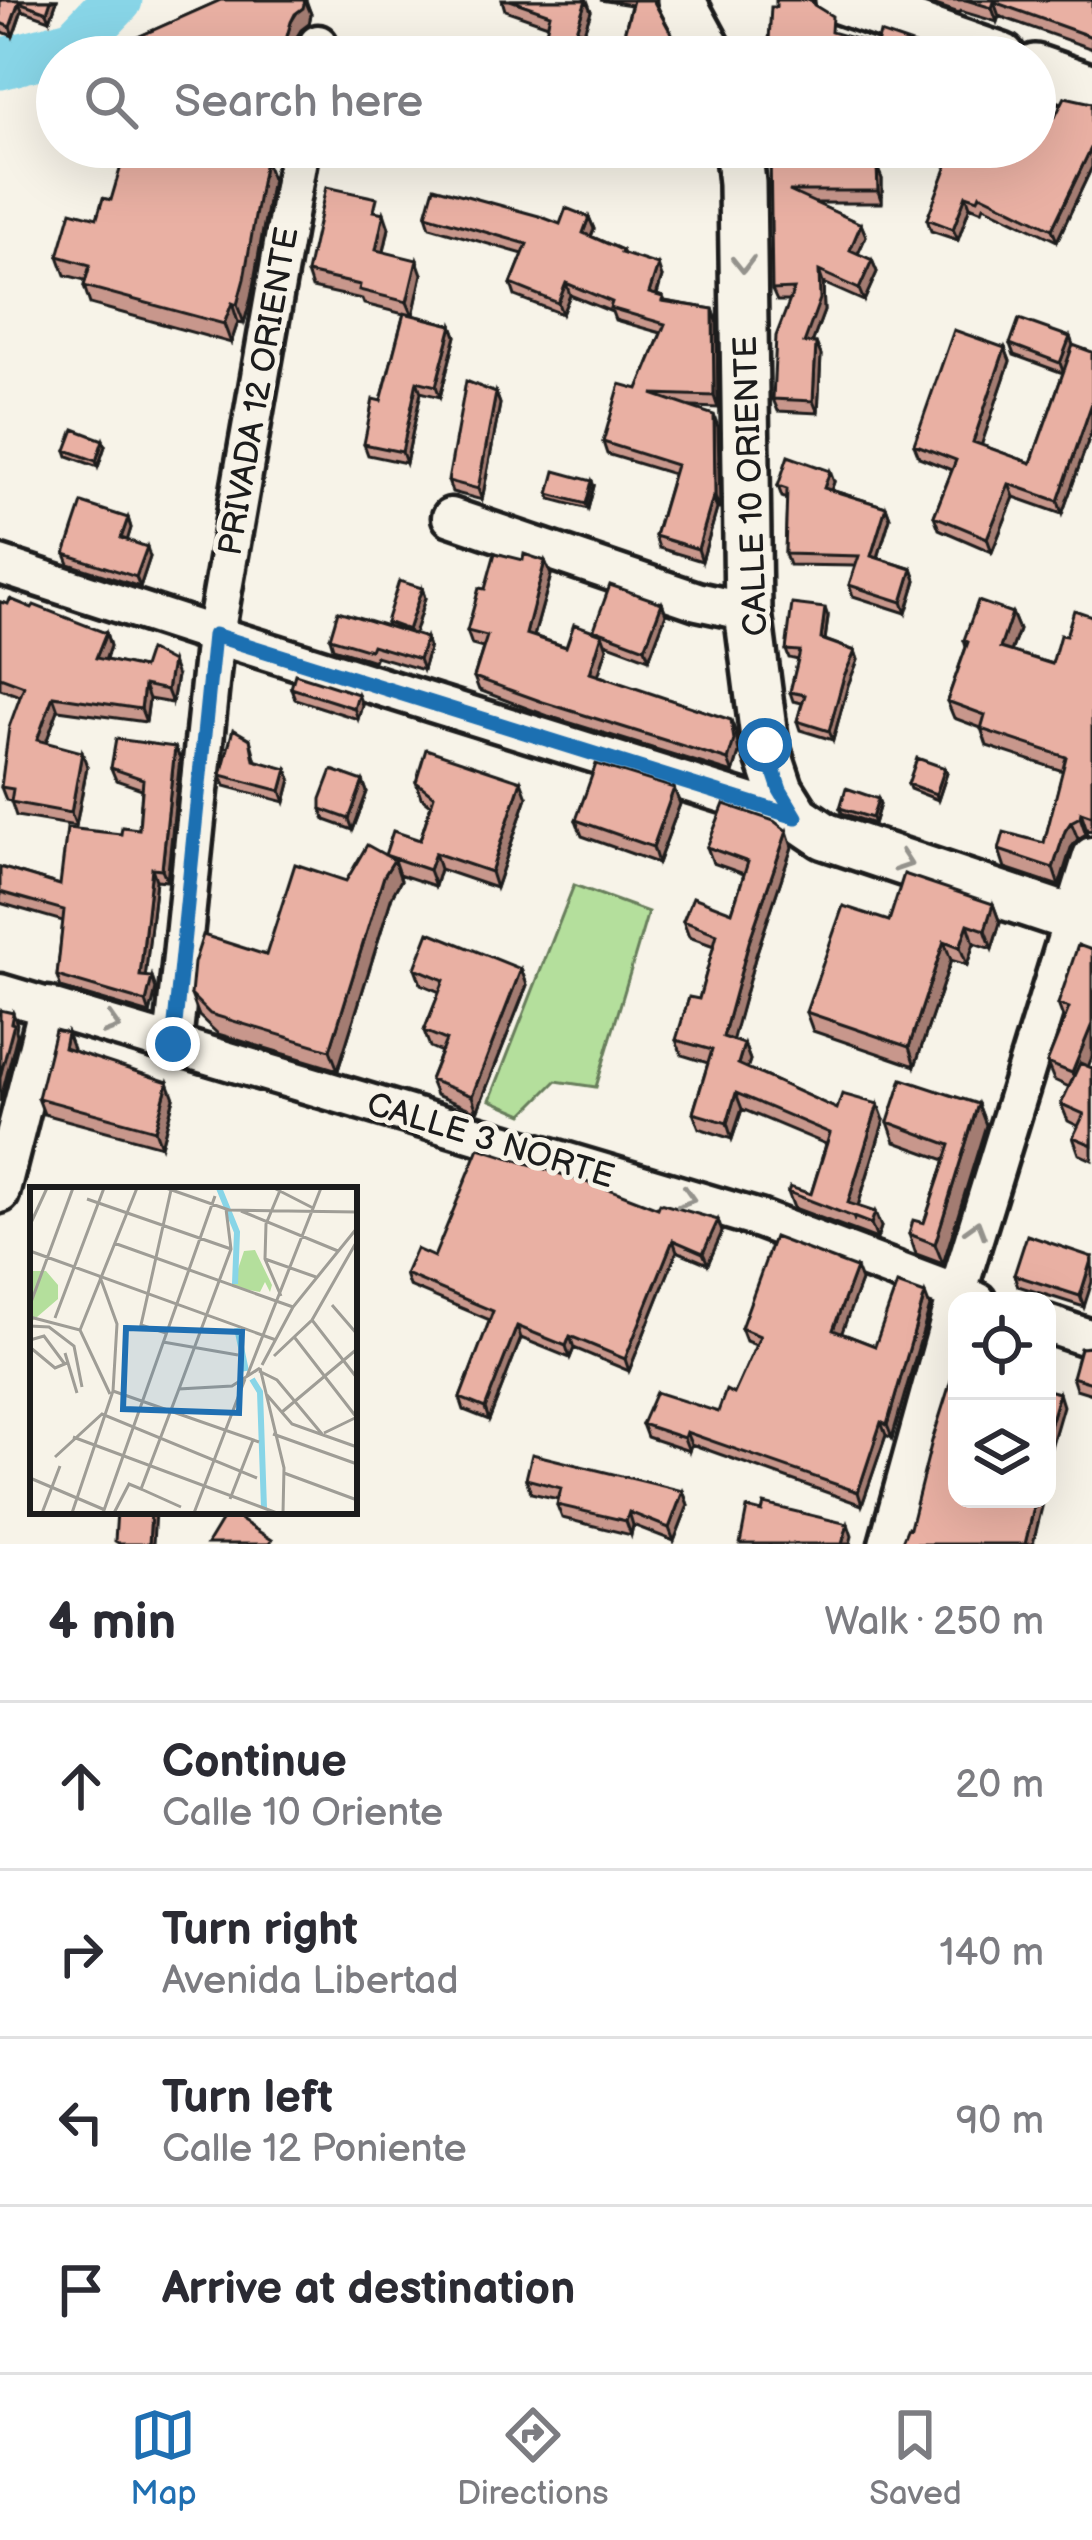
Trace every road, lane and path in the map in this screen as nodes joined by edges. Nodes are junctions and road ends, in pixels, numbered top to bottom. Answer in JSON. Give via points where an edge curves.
{"nodes":[{"id":1,"x":681,"y":0,"type":"edge"},
{"id":2,"x":839,"y":0,"type":"edge"},
{"id":3,"x":701,"y":36,"type":"edge"},
{"id":4,"x":943,"y":36,"type":"edge"},
{"id":5,"x":1056,"y":75,"type":"edge"},
{"id":6,"x":1092,"y":88,"type":"edge"},
{"id":7,"x":296,"y":168,"type":"edge"},
{"id":8,"x":739,"y":168,"type":"edge"},
{"id":9,"x":451,"y":517,"type":"dead end"},
{"id":10,"x":0,"y":565,"type":"edge"},
{"id":11,"x":748,"y":613,"type":"junction"},
{"id":12,"x":214,"y":635,"type":"junction"},
{"id":13,"x":796,"y":817,"type":"junction"},
{"id":14,"x":1092,"y":856,"type":"edge"},
{"id":15,"x":1081,"y":924,"type":"edge"},
{"id":16,"x":0,"y":992,"type":"edge"},
{"id":17,"x":48,"y":1006,"type":"junction"},
{"id":18,"x":173,"y":1044,"type":"junction"},
{"id":19,"x":0,"y":1194,"type":"edge"},
{"id":20,"x":951,"y":1292,"type":"edge"},
{"id":21,"x":969,"y":1292,"type":"edge"},
{"id":22,"x":1056,"y":1327,"type":"edge"},
{"id":23,"x":1092,"y":1339,"type":"edge"},
{"id":24,"x":948,"y":1357,"type":"edge"},
{"id":25,"x":888,"y":1544,"type":"edge"}],
"edges":[{"from":1,"to":3,"type":"main road"},
{"from":2,"to":4,"type":"main road"},
{"from":5,"to":6,"type":"main road"},
{"from":7,"to":12,"type":"street","name":"PRIVADA 12 ORIENTE"},
{"from":8,"to":11,"type":"main road","name":"CALLE 10 ORIENTE","one_way":true},
{"from":9,"to":11,"type":"street"},
{"from":10,"to":12,"type":"street"},
{"from":11,"to":13,"type":"main road","name":"CALLE 10 ORIENTE","via":[[765,745]]},
{"from":12,"to":13,"type":"street"},
{"from":12,"to":18,"type":"street","name":"PRIVADA 12 ORIENTE"},
{"from":13,"to":15,"type":"main road","one_way":true,"via":[[825,836]]},
{"from":14,"to":15,"type":"street"},
{"from":21,"to":15,"type":"street","one_way":true},
{"from":16,"to":17,"type":"street","name":"CALLE 3 NORTE"},
{"from":17,"to":18,"type":"street","name":"CALLE 3 NORTE","one_way":true},
{"from":17,"to":19,"type":"street"},
{"from":18,"to":20,"type":"street","name":"CALLE 3 NORTE","one_way":true,"via":[[759,1219]]},
{"from":22,"to":23,"type":"street"},
{"from":24,"to":25,"type":"street"}]}
